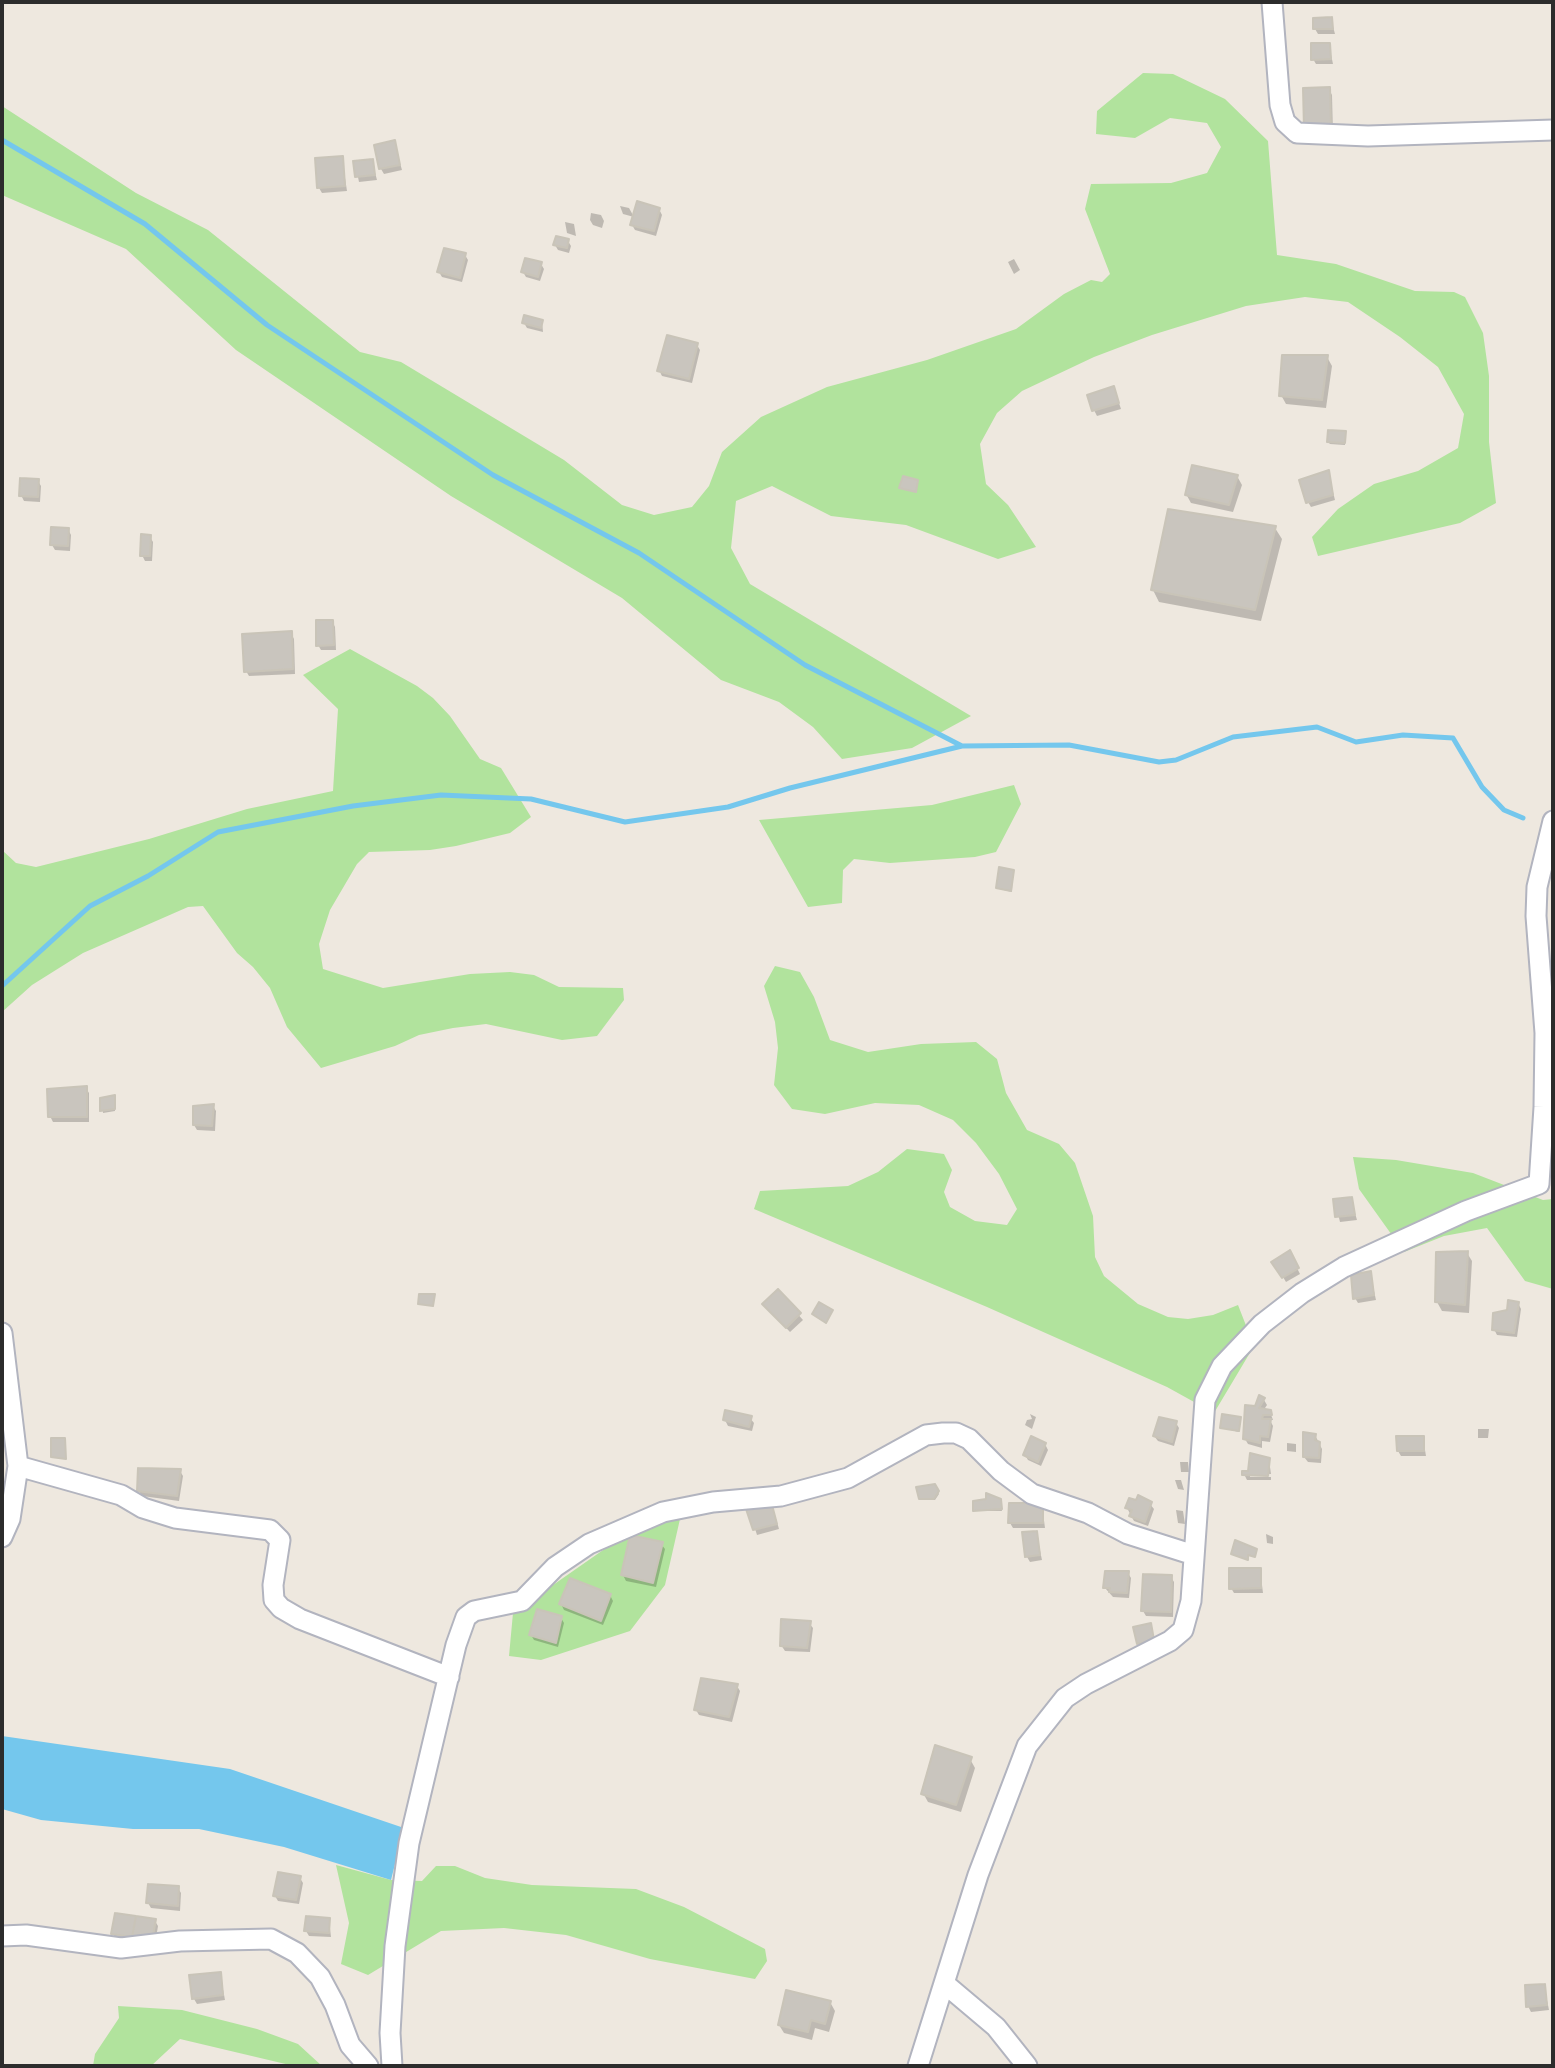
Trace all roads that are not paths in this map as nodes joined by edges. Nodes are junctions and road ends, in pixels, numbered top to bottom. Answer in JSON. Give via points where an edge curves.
{"nodes":[{"id":1,"x":1272,"y":2,"type":"edge"},
{"id":2,"x":1553,"y":130,"type":"edge"},
{"id":3,"x":1553,"y":821,"type":"edge"},
{"id":4,"x":1546,"y":1183,"type":"edge"},
{"id":5,"x":2,"y":1333,"type":"edge"},
{"id":6,"x":18,"y":1466,"type":"junction"},
{"id":7,"x":2,"y":1537,"type":"edge"},
{"id":8,"x":1195,"y":1555,"type":"junction"},
{"id":9,"x":449,"y":1676,"type":"junction"},
{"id":10,"x":2,"y":1936,"type":"edge"},
{"id":11,"x":945,"y":1984,"type":"junction"},
{"id":12,"x":368,"y":2066,"type":"edge"},
{"id":13,"x":392,"y":2066,"type":"edge"},
{"id":14,"x":918,"y":2066,"type":"edge"},
{"id":15,"x":1027,"y":2066,"type":"edge"}],
"edges":[{"from":1,"to":2,"type":"street","via":[[1280,105],[1285,121],[1297,133],[1354,136]]},
{"from":3,"to":4,"type":"street","via":[[1537,887],[1536,916],[1545,1033]]},
{"from":4,"to":8,"type":"street","via":[[1466,1210],[1344,1267],[1262,1324],[1222,1366],[1205,1400]]},
{"from":5,"to":6,"type":"street"},
{"from":6,"to":7,"type":"street","via":[[10,1518]]},
{"from":6,"to":9,"type":"street","via":[[121,1495],[175,1518],[270,1531],[280,1541],[273,1585],[274,1600],[281,1608]]},
{"from":8,"to":9,"type":"street","via":[[1128,1534],[1088,1513],[1032,1494],[956,1433],[926,1435],[848,1478],[781,1496],[663,1511],[589,1544],[555,1567],[522,1601],[474,1611],[466,1617]]},
{"from":8,"to":11,"type":"street","via":[[1183,1630],[1065,1698],[1027,1746],[978,1875]]},
{"from":9,"to":13,"type":"street","via":[[400,1891],[390,2033]]},
{"from":10,"to":12,"type":"street","via":[[121,1948],[271,1939],[297,1953],[320,1977],[350,2045]]},
{"from":11,"to":14,"type":"street"},
{"from":11,"to":15,"type":"street","via":[[996,2027]]}]}
